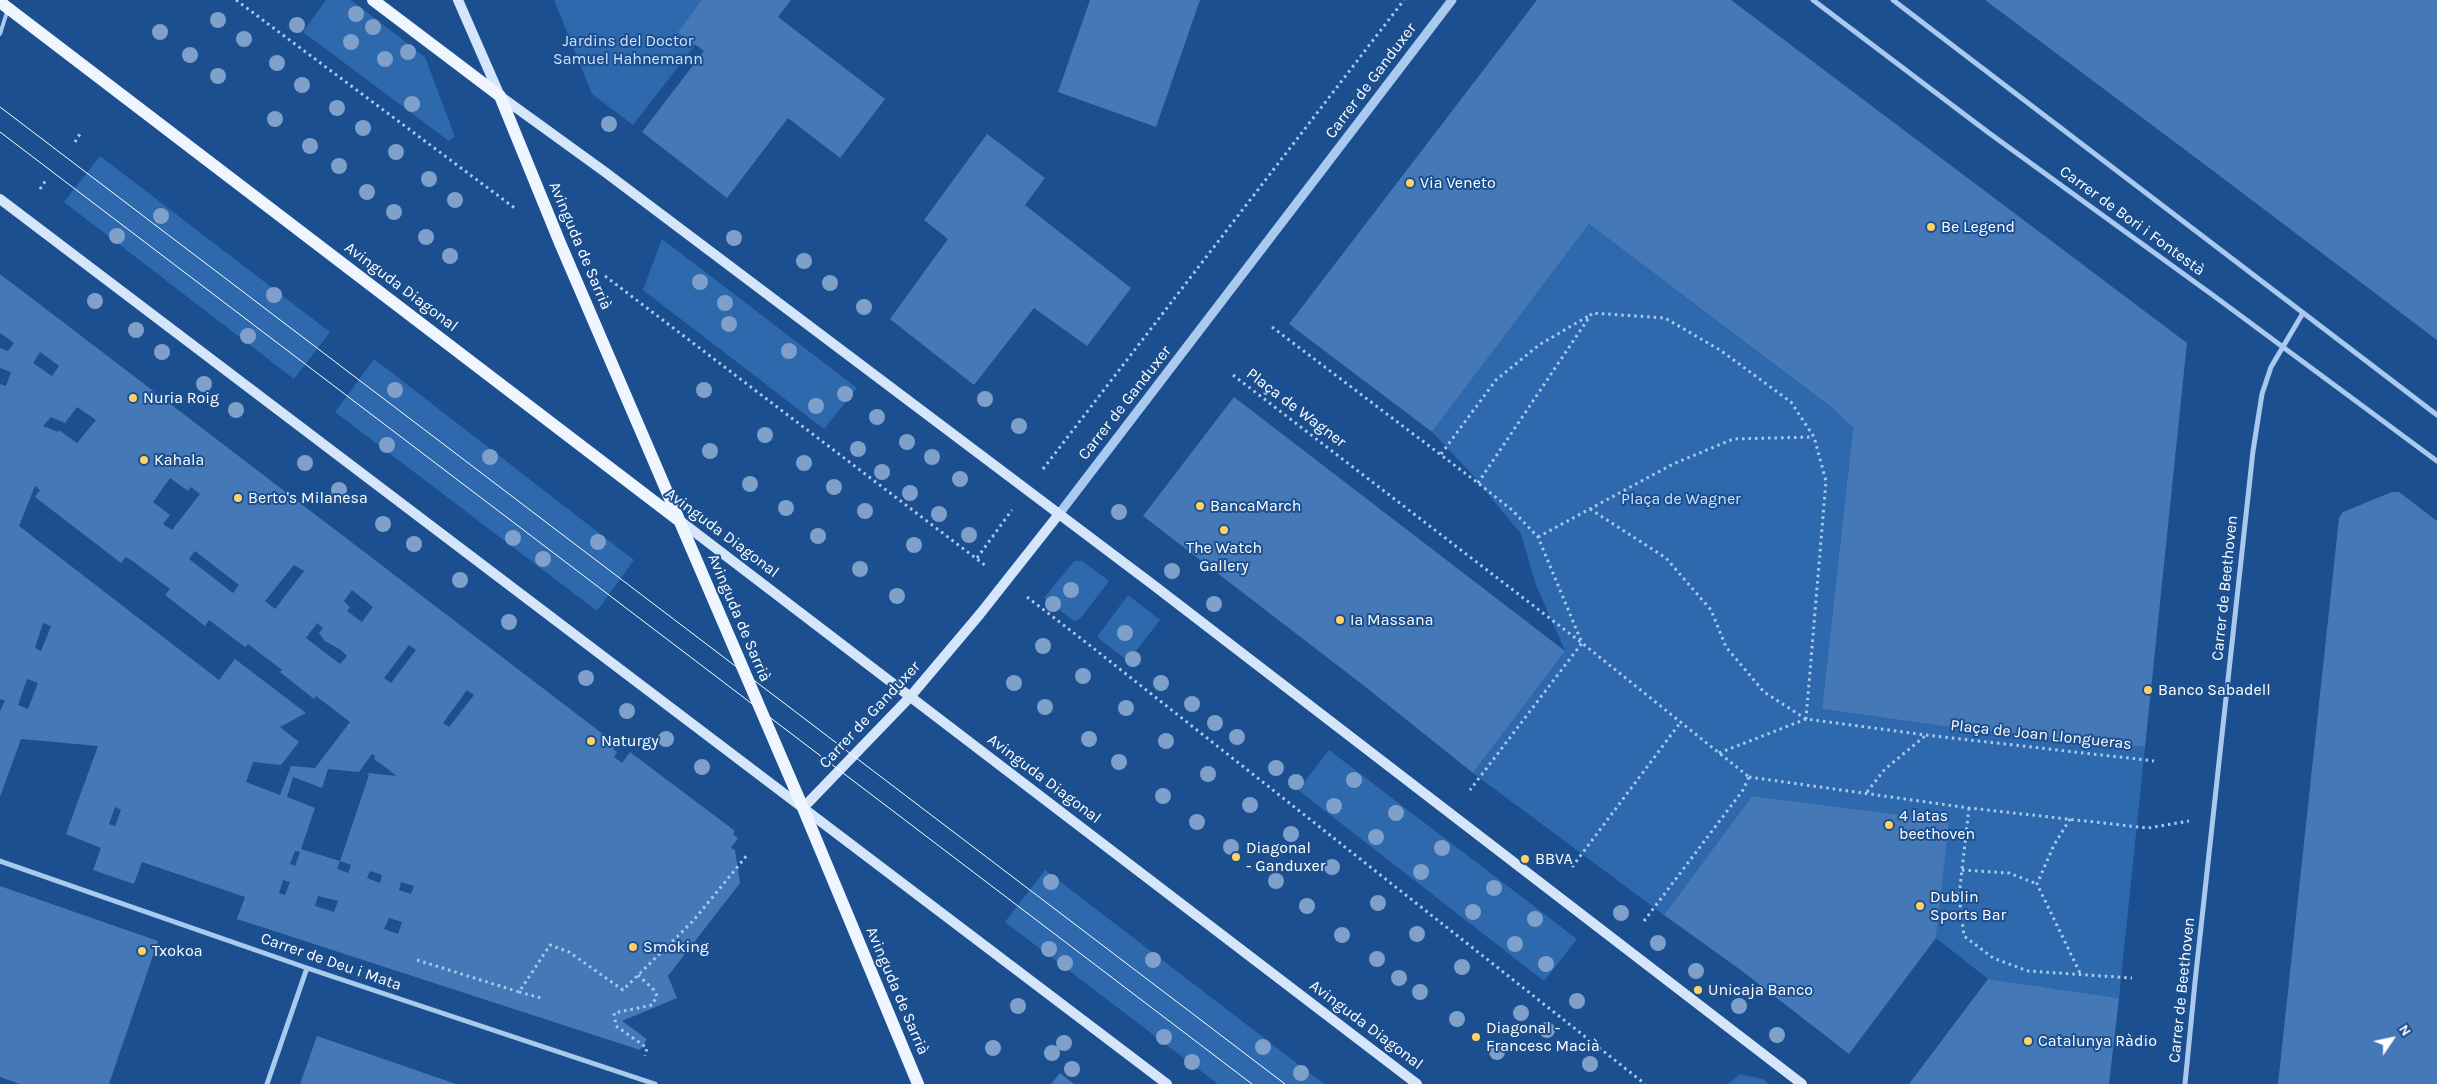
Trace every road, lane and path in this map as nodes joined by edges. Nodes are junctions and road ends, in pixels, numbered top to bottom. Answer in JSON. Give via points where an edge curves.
{"nodes":[{"id":1,"x":236,"y":0,"type":"edge"},
{"id":2,"x":373,"y":0,"type":"edge"},
{"id":3,"x":458,"y":0,"type":"edge"},
{"id":4,"x":1404,"y":0,"type":"edge"},
{"id":5,"x":1452,"y":0,"type":"edge"},
{"id":6,"x":1814,"y":0,"type":"edge"},
{"id":7,"x":1893,"y":0,"type":"edge"},
{"id":8,"x":6,"y":3,"type":"edge"},
{"id":9,"x":0,"y":34,"type":"edge"},
{"id":10,"x":500,"y":96,"type":"junction"},
{"id":11,"x":80,"y":134,"type":"dead end"},
{"id":12,"x":75,"y":142,"type":"dead end"},
{"id":13,"x":46,"y":180,"type":"dead end"},
{"id":14,"x":40,"y":189,"type":"dead end"},
{"id":15,"x":499,"y":196,"type":"dead end"},
{"id":16,"x":0,"y":199,"type":"edge"},
{"id":17,"x":622,"y":288,"type":"dead end"},
{"id":18,"x":2303,"y":313,"type":"junction"},
{"id":19,"x":1592,"y":314,"type":"junction"},
{"id":20,"x":1272,"y":327,"type":"dead end"},
{"id":21,"x":2284,"y":347,"type":"junction"},
{"id":22,"x":1233,"y":376,"type":"dead end"},
{"id":23,"x":2437,"y":415,"type":"edge"},
{"id":24,"x":1814,"y":437,"type":"junction"},
{"id":25,"x":1441,"y":454,"type":"junction"},
{"id":26,"x":2437,"y":462,"type":"edge"},
{"id":27,"x":1045,"y":466,"type":"dead end"},
{"id":28,"x":1478,"y":483,"type":"junction"},
{"id":29,"x":1590,"y":509,"type":"junction"},
{"id":30,"x":1012,"y":510,"type":"dead end"},
{"id":31,"x":1058,"y":514,"type":"junction"},
{"id":32,"x":679,"y":520,"type":"junction"},
{"id":33,"x":1538,"y":536,"type":"junction"},
{"id":34,"x":1038,"y":606,"type":"dead end"},
{"id":35,"x":1582,"y":644,"type":"junction"},
{"id":36,"x":910,"y":697,"type":"junction"},
{"id":37,"x":1806,"y":718,"type":"junction"},
{"id":38,"x":1680,"y":723,"type":"junction"},
{"id":39,"x":1926,"y":735,"type":"junction"},
{"id":40,"x":1719,"y":753,"type":"junction"},
{"id":41,"x":2154,"y":761,"type":"dead end"},
{"id":42,"x":1749,"y":777,"type":"junction"},
{"id":43,"x":1470,"y":790,"type":"dead end"},
{"id":44,"x":1867,"y":792,"type":"junction"},
{"id":45,"x":803,"y":808,"type":"junction"},
{"id":46,"x":1969,"y":808,"type":"junction"},
{"id":47,"x":2212,"y":816,"type":"junction"},
{"id":48,"x":2070,"y":819,"type":"junction"},
{"id":49,"x":748,"y":854,"type":"dead end"},
{"id":50,"x":0,"y":861,"type":"edge"},
{"id":51,"x":1572,"y":867,"type":"dead end"},
{"id":52,"x":1962,"y":870,"type":"junction"},
{"id":53,"x":2037,"y":884,"type":"junction"},
{"id":54,"x":1644,"y":921,"type":"dead end"},
{"id":55,"x":417,"y":960,"type":"dead end"},
{"id":56,"x":307,"y":968,"type":"junction"},
{"id":57,"x":638,"y":975,"type":"junction"},
{"id":58,"x":2081,"y":975,"type":"junction"},
{"id":59,"x":2132,"y":978,"type":"dead end"},
{"id":60,"x":519,"y":992,"type":"junction"},
{"id":61,"x":541,"y":998,"type":"dead end"},
{"id":62,"x":644,"y":1062,"type":"dead end"},
{"id":63,"x":267,"y":1084,"type":"edge"},
{"id":64,"x":655,"y":1084,"type":"edge"},
{"id":65,"x":918,"y":1084,"type":"edge"},
{"id":66,"x":1167,"y":1084,"type":"edge"},
{"id":67,"x":1417,"y":1084,"type":"edge"},
{"id":68,"x":1645,"y":1084,"type":"edge"},
{"id":69,"x":1802,"y":1084,"type":"edge"},
{"id":70,"x":2186,"y":1084,"type":"edge"}],
"edges":[{"from":1,"to":15,"type":"path"},
{"from":2,"to":10,"type":"main road"},
{"from":3,"to":10,"type":"main road","name":"Avinguda de Sarrià"},
{"from":4,"to":27,"type":"path","name":"Carrer de Ganduxer"},
{"from":5,"to":31,"type":"street","name":"Carrer de Ganduxer"},
{"from":6,"to":21,"type":"street","name":"Carrer de Bori i Fontestà","via":[[1989,133]]},
{"from":7,"to":18,"type":"street","name":"Carrer de Bori i Fontestà"},
{"from":8,"to":9,"type":"lane","name":"Avinguda Diagonal"},
{"from":8,"to":32,"type":"main road","name":"Avinguda Diagonal"},
{"from":10,"to":31,"type":"main road"},
{"from":10,"to":32,"type":"main road","name":"Avinguda de Sarrià"},
{"from":11,"to":12,"type":"path"},
{"from":13,"to":14,"type":"path"},
{"from":16,"to":45,"type":"main road"},
{"from":17,"to":30,"type":"path","via":[[977,558]]},
{"from":18,"to":21,"type":"street","name":"Carrer de Beethoven"},
{"from":18,"to":23,"type":"street","name":"Carrer de Bori i Fontestà"},
{"from":19,"to":24,"type":"path","via":[[1665,318],[1720,350],[1791,402]]},
{"from":19,"to":25,"type":"path","via":[[1539,345],[1496,380]]},
{"from":19,"to":28,"type":"path"},
{"from":20,"to":25,"type":"path","name":"Plaça de Wagner"},
{"from":21,"to":26,"type":"street","name":"Carrer de Bori i Fontestà"},
{"from":21,"to":47,"type":"street","name":"Carrer de Beethoven","via":[[2271,367],[2262,394],[2253,451]]},
{"from":22,"to":35,"type":"path","name":"Plaça de Wagner"},
{"from":24,"to":29,"type":"path","via":[[1733,439],[1673,464]]},
{"from":24,"to":37,"type":"path","via":[[1826,481]]},
{"from":25,"to":28,"type":"path","name":"Plaça de Wagner"},
{"from":28,"to":33,"type":"path","name":"Plaça de Wagner"},
{"from":29,"to":33,"type":"path"},
{"from":29,"to":37,"type":"path","via":[[1666,558],[1711,610],[1726,647],[1764,692]]},
{"from":31,"to":36,"type":"main road","name":"Carrer de Ganduxer"},
{"from":31,"to":69,"type":"main road"},
{"from":32,"to":36,"type":"main road","name":"Avinguda Diagonal"},
{"from":32,"to":45,"type":"main road","name":"Avinguda de Sarrià"},
{"from":33,"to":35,"type":"path","name":"Plaça de Wagner"},
{"from":34,"to":68,"type":"path"},
{"from":35,"to":38,"type":"path","name":"Plaça de Wagner"},
{"from":35,"to":43,"type":"path"},
{"from":36,"to":45,"type":"main road","name":"Carrer de Ganduxer"},
{"from":36,"to":67,"type":"main road","name":"Avinguda Diagonal"},
{"from":37,"to":39,"type":"path","name":"Plaça de Joan Llongueras"},
{"from":37,"to":40,"type":"path"},
{"from":38,"to":40,"type":"path","name":"Plaça de Wagner"},
{"from":38,"to":51,"type":"path"},
{"from":39,"to":41,"type":"path","name":"Plaça de Joan Llongueras"},
{"from":39,"to":44,"type":"path","name":"Plaça de Joan Llongueras","via":[[1885,770]]},
{"from":40,"to":42,"type":"path","name":"Plaça de Wagner"},
{"from":42,"to":44,"type":"path"},
{"from":42,"to":54,"type":"path","via":[[1744,790]]},
{"from":44,"to":46,"type":"path"},
{"from":45,"to":65,"type":"main road","name":"Avinguda de Sarrià"},
{"from":45,"to":66,"type":"main road"},
{"from":46,"to":48,"type":"path"},
{"from":46,"to":52,"type":"path"},
{"from":47,"to":48,"type":"path","via":[[2148,828]]},
{"from":47,"to":70,"type":"street","name":"Carrer de Beethoven"},
{"from":48,"to":53,"type":"path"},
{"from":49,"to":57,"type":"path","via":[[693,921]]},
{"from":50,"to":56,"type":"street","name":"Carrer de Deu i Mata"},
{"from":52,"to":53,"type":"path","via":[[2009,874]]},
{"from":52,"to":58,"type":"path","via":[[1959,896],[1964,936],[1993,958],[2028,971]]},
{"from":53,"to":58,"type":"path"},
{"from":55,"to":60,"type":"path"},
{"from":56,"to":63,"type":"street"},
{"from":56,"to":64,"type":"street","name":"Carrer de Deu i Mata"},
{"from":57,"to":60,"type":"path","via":[[623,990],[569,952],[550,945]]},
{"from":57,"to":62,"type":"path","via":[[657,996],[652,1005],[614,1013],[616,1026],[647,1048]]},
{"from":58,"to":59,"type":"path"},
{"from":60,"to":61,"type":"path"}]}
